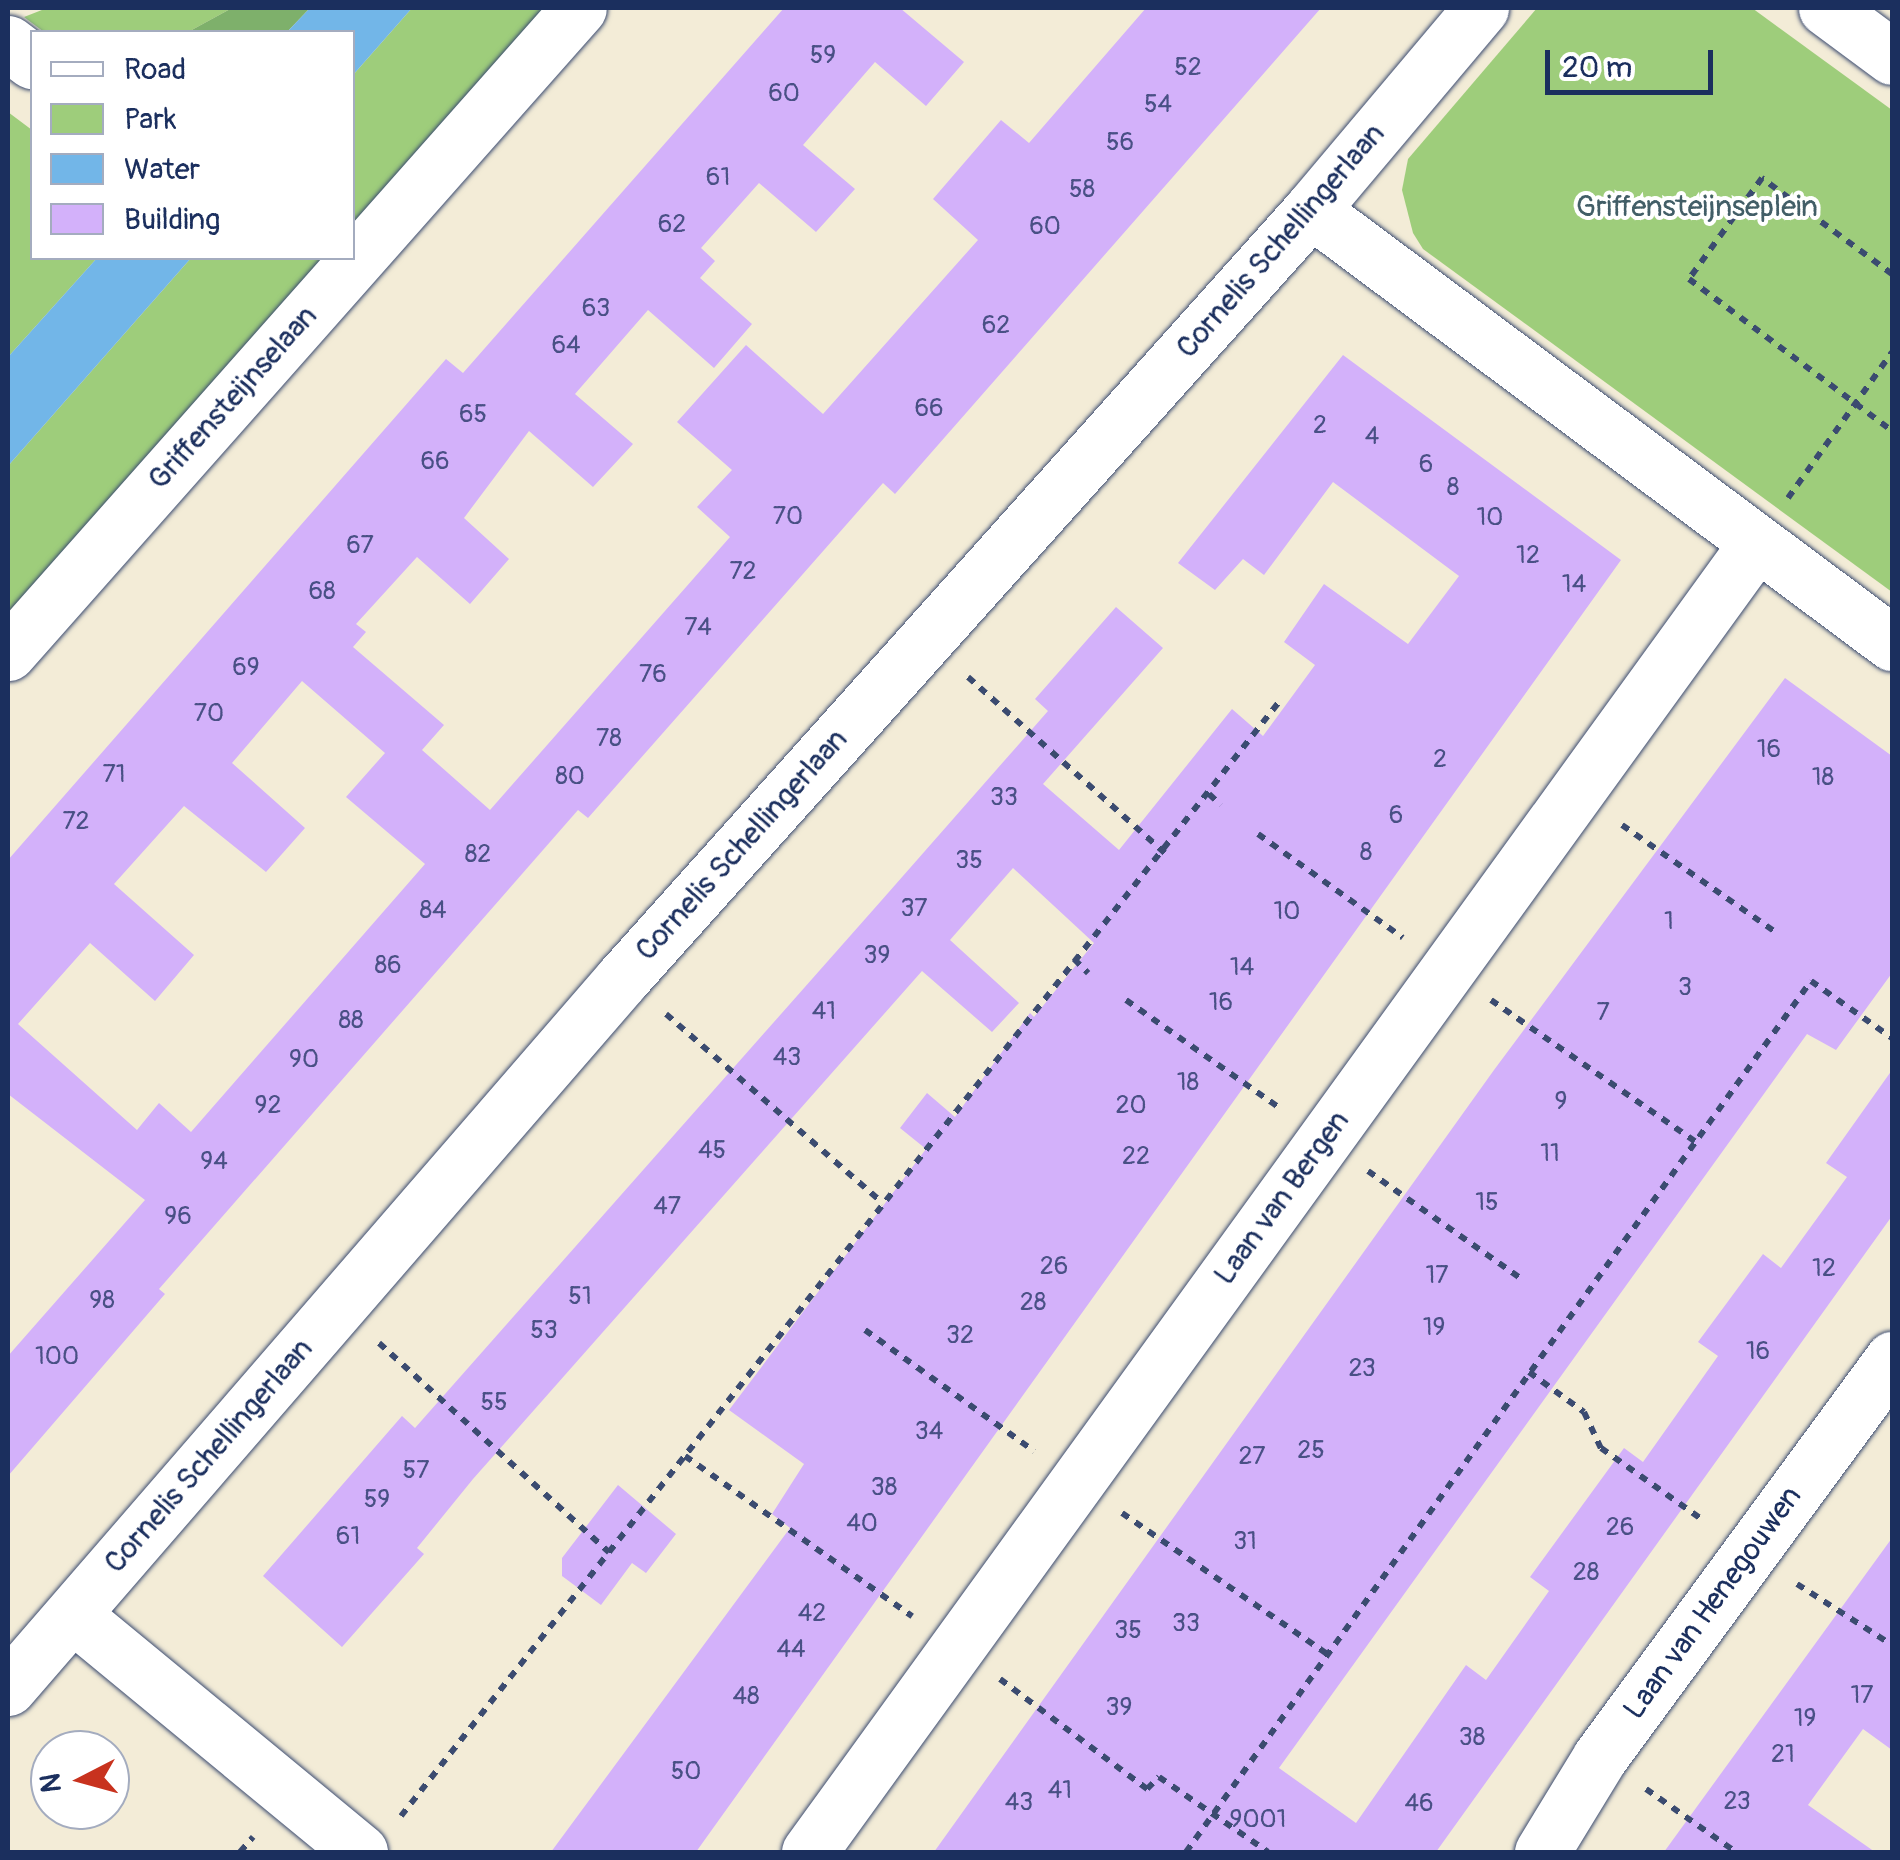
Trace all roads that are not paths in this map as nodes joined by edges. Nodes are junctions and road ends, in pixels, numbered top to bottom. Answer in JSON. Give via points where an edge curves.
{"nodes":[{"id":1,"x":579,"y":8,"type":"edge"},
{"id":2,"x":1481,"y":8,"type":"edge"},
{"id":3,"x":1826,"y":8,"type":"edge"},
{"id":4,"x":8,"y":43,"type":"edge"},
{"id":5,"x":1892,"y":57,"type":"edge"},
{"id":6,"x":30,"y":60,"type":"edge"},
{"id":7,"x":1311,"y":210,"type":"junction"},
{"id":8,"x":1756,"y":544,"type":"junction"},
{"id":9,"x":1892,"y":643,"type":"edge"},
{"id":10,"x":8,"y":653,"type":"edge"},
{"id":11,"x":1892,"y":1359,"type":"edge"},
{"id":12,"x":73,"y":1614,"type":"junction"},
{"id":13,"x":8,"y":1688,"type":"edge"},
{"id":14,"x":378,"y":1838,"type":"edge"},
{"id":15,"x":809,"y":1852,"type":"edge"},
{"id":16,"x":1542,"y":1852,"type":"edge"}],
"edges":[{"from":1,"to":10,"type":"street","name":"Griffensteijnselaan"},
{"from":2,"to":7,"type":"street","name":"Cornelis Schellingerlaan"},
{"from":3,"to":5,"type":"street"},
{"from":4,"to":6,"type":"street"},
{"from":7,"to":8,"type":"street"},
{"from":7,"to":12,"type":"street","name":"Cornelis Schellingerlaan","via":[[622,979]]},
{"from":8,"to":9,"type":"street"},
{"from":8,"to":15,"type":"street","name":"Laan van Bergen"},
{"from":11,"to":16,"type":"street","name":"Laan van Henegouwen","via":[[1600,1757]]},
{"from":12,"to":13,"type":"street","name":"Cornelis Schellingerlaan"},
{"from":12,"to":14,"type":"street"}]}
